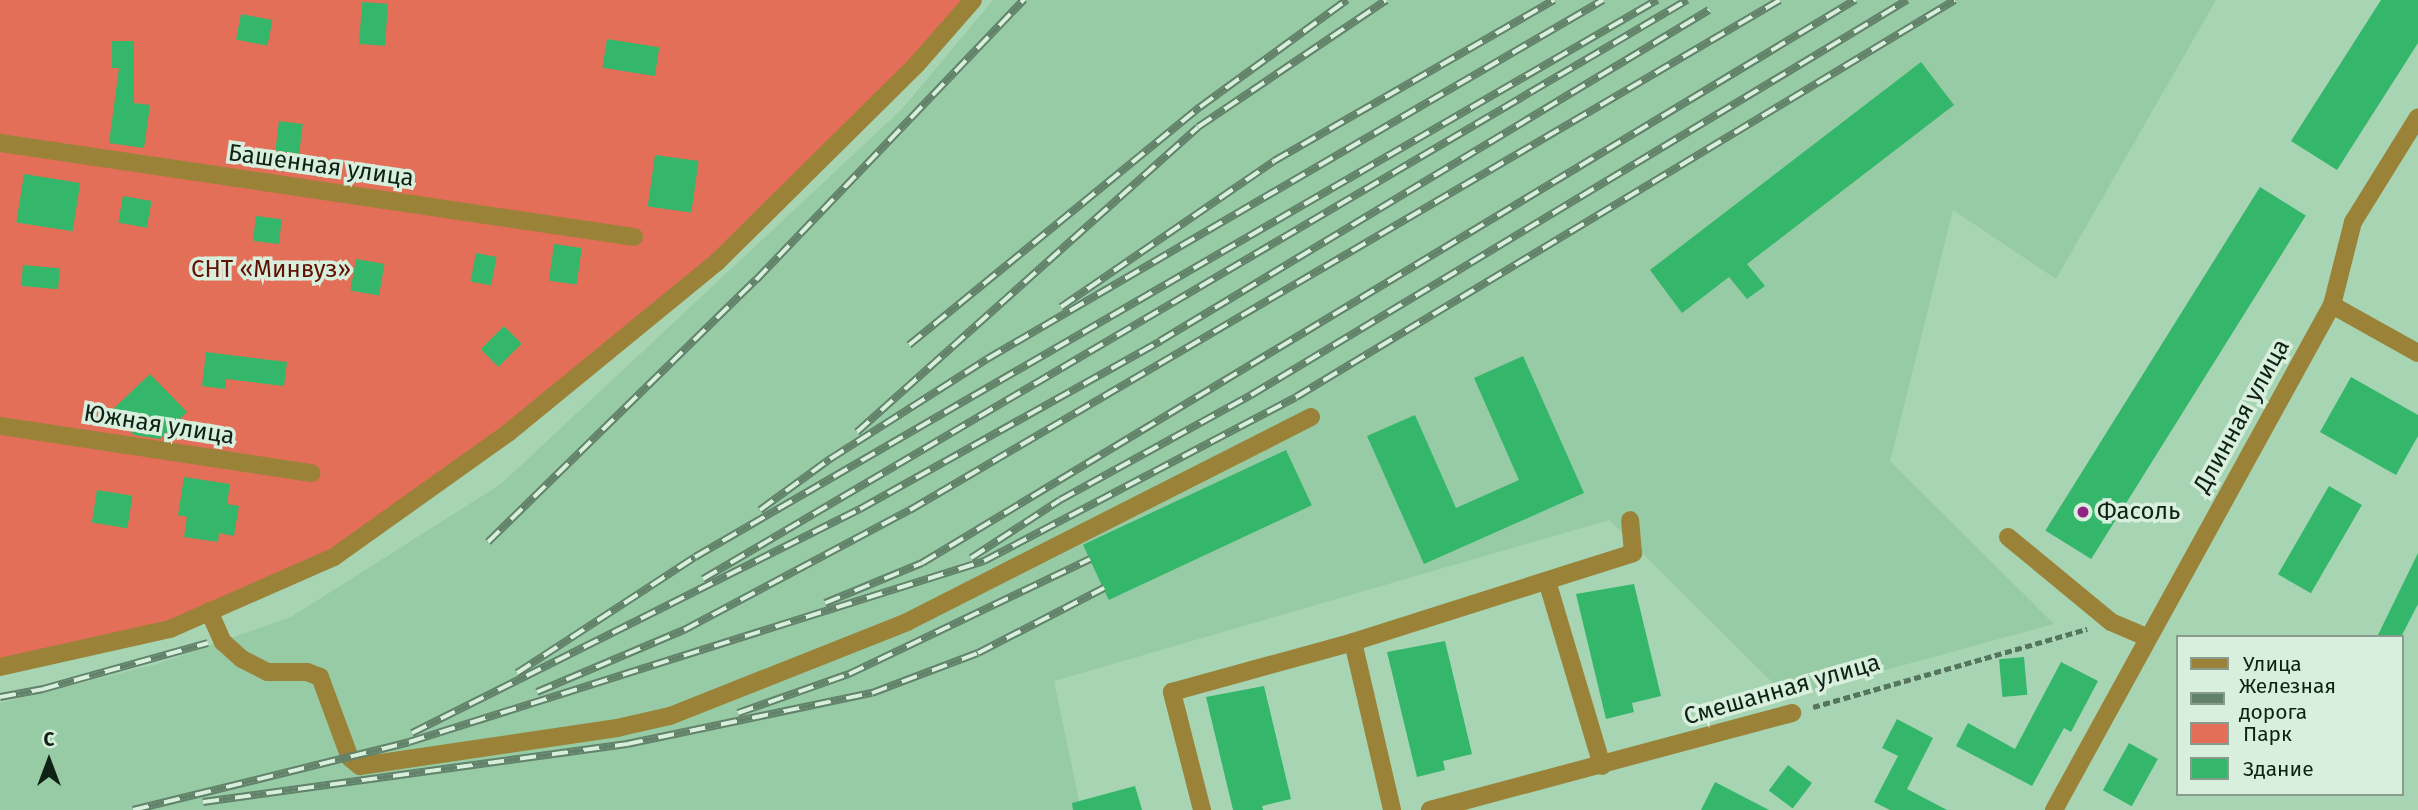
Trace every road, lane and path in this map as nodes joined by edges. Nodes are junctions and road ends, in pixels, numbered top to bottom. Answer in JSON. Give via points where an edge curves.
{"nodes":[{"id":1,"x":974,"y":0,"type":"edge"},
{"id":2,"x":2418,"y":117,"type":"edge"},
{"id":3,"x":0,"y":143,"type":"edge"},
{"id":4,"x":634,"y":237,"type":"dead end"},
{"id":5,"x":2332,"y":305,"type":"junction"},
{"id":6,"x":2418,"y":353,"type":"edge"},
{"id":7,"x":1311,"y":417,"type":"dead end"},
{"id":8,"x":0,"y":426,"type":"edge"},
{"id":9,"x":311,"y":473,"type":"dead end"},
{"id":10,"x":1630,"y":520,"type":"dead end"},
{"id":11,"x":2008,"y":537,"type":"dead end"},
{"id":12,"x":1547,"y":581,"type":"junction"},
{"id":13,"x":209,"y":611,"type":"junction"},
{"id":14,"x":2112,"y":622,"type":"junction"},
{"id":15,"x":2146,"y":637,"type":"junction"},
{"id":16,"x":1353,"y":642,"type":"junction"},
{"id":17,"x":0,"y":667,"type":"edge"},
{"id":18,"x":1792,"y":713,"type":"joint"},
{"id":19,"x":1602,"y":766,"type":"junction"},
{"id":20,"x":1461,"y":806,"type":"edge"},
{"id":21,"x":1202,"y":810,"type":"edge"},
{"id":22,"x":1392,"y":810,"type":"edge"},
{"id":23,"x":1430,"y":810,"type":"edge"},
{"id":24,"x":2054,"y":810,"type":"edge"}],
"edges":[{"from":1,"to":13,"type":"street","via":[[917,64],[718,262],[509,433],[334,557]]},
{"from":2,"to":5,"type":"street","name":"Длинная улица","via":[[2353,222]]},
{"from":3,"to":4,"type":"street","name":"Башенная улица"},
{"from":5,"to":6,"type":"street"},
{"from":5,"to":15,"type":"street","name":"Длинная улица"},
{"from":7,"to":13,"type":"street","via":[[907,622],[670,716],[617,728],[360,766],[350,758],[320,677],[307,672],[267,672],[242,659],[223,642]]},
{"from":8,"to":9,"type":"street","name":"Южная улица"},
{"from":10,"to":12,"type":"street","via":[[1633,554]]},
{"from":11,"to":14,"type":"street"},
{"from":12,"to":16,"type":"street"},
{"from":12,"to":19,"type":"street"},
{"from":13,"to":17,"type":"street","via":[[170,629]]},
{"from":14,"to":15,"type":"street"},
{"from":14,"to":18,"type":"path","name":"Смешанная улица"},
{"from":15,"to":24,"type":"street","name":"Длинная улица"},
{"from":16,"to":21,"type":"street","via":[[1172,692]]},
{"from":16,"to":22,"type":"street"},
{"from":18,"to":19,"type":"street","name":"Смешанная улица"},
{"from":19,"to":20,"type":"street","name":"Смешанная улица"},
{"from":20,"to":23,"type":"street","name":"Смешанная улица"}]}
